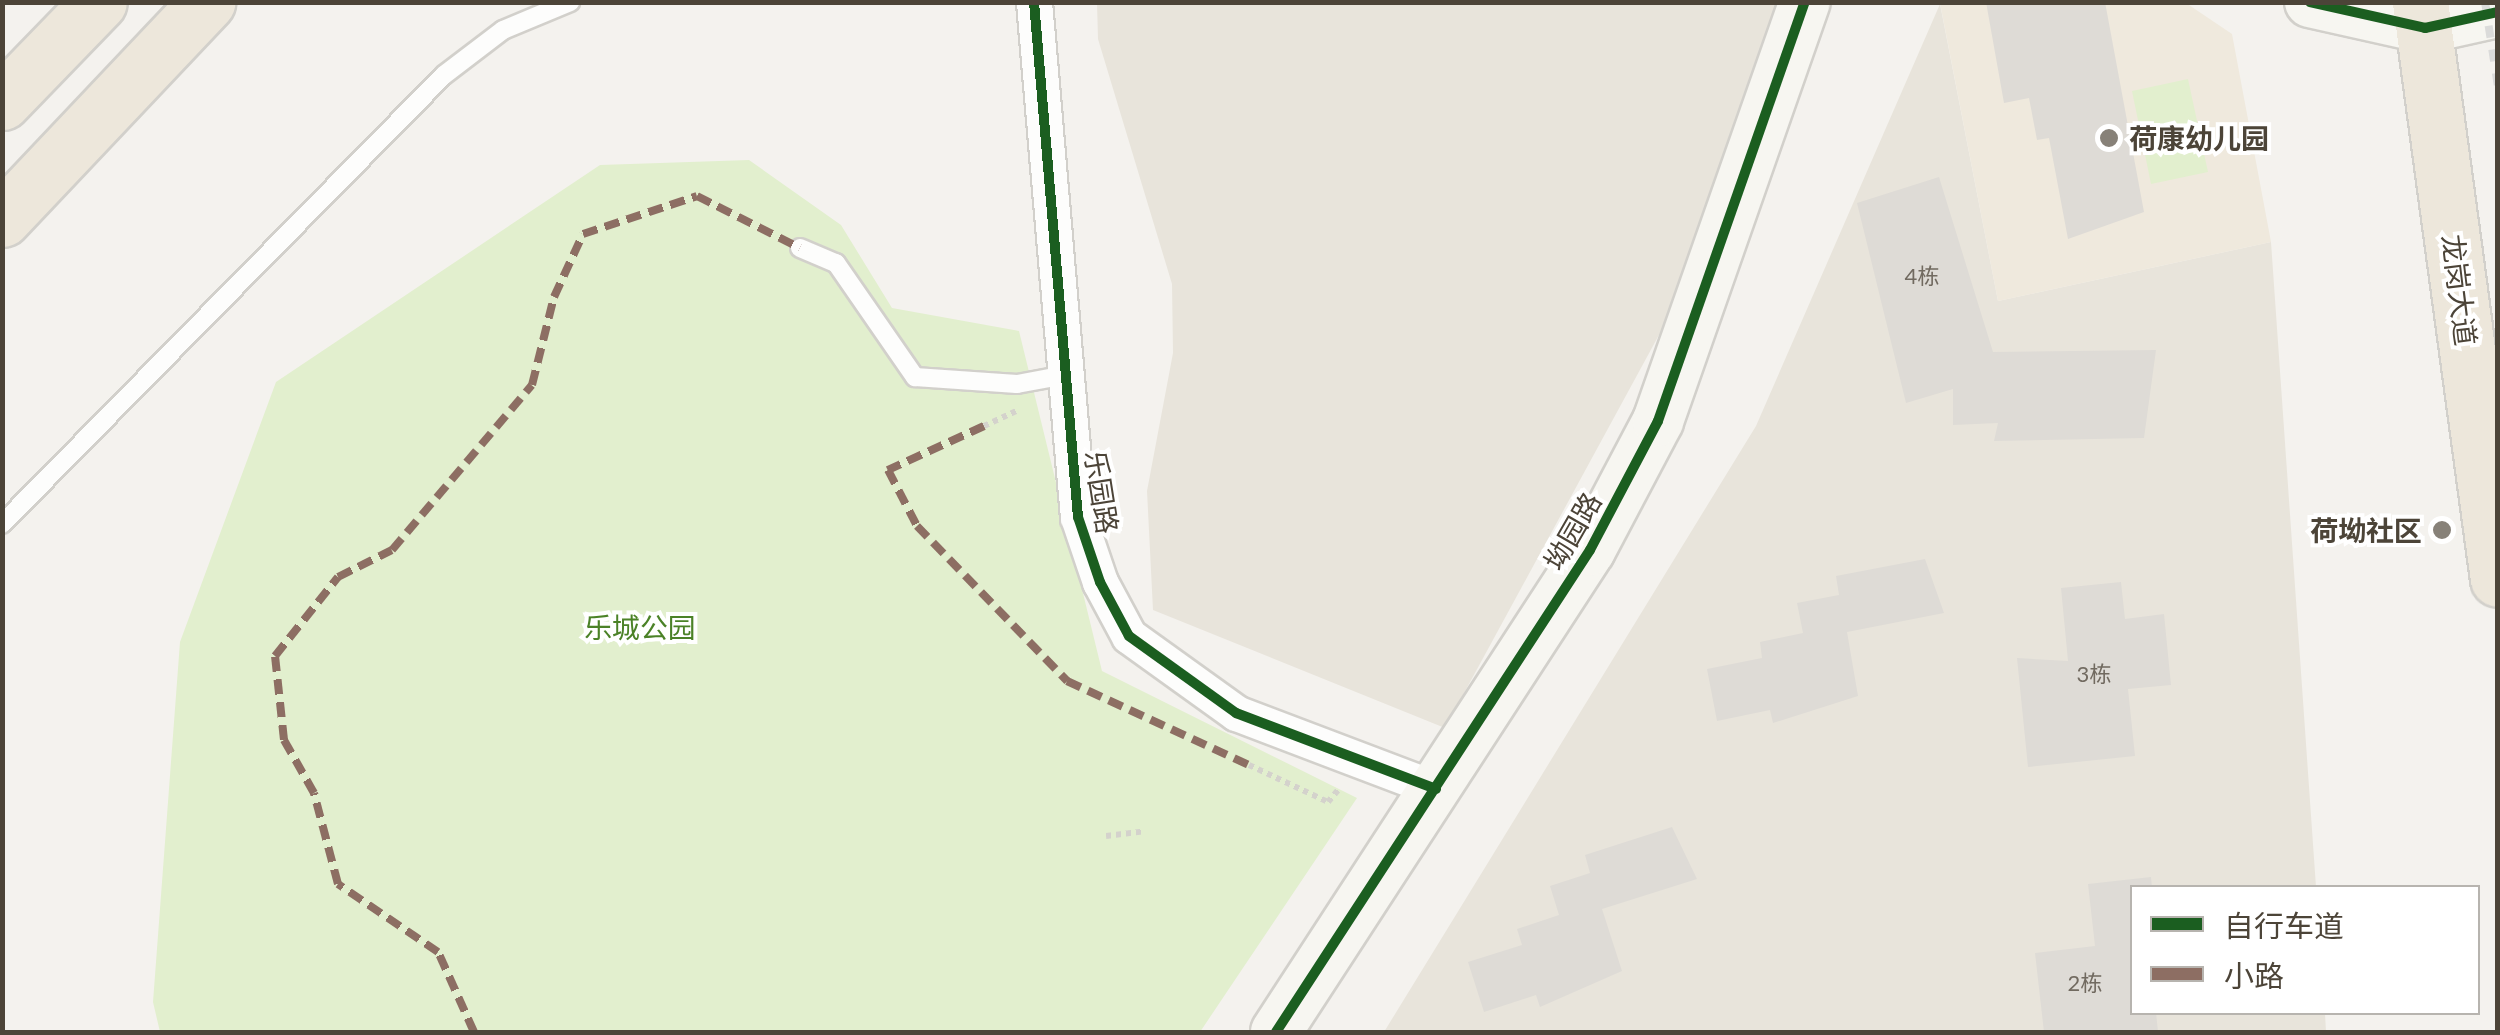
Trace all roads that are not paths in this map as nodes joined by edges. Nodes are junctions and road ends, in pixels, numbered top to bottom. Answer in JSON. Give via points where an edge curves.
{"nodes":[{"id":1,"x":98,"y":2,"type":"edge"},
{"id":2,"x":207,"y":2,"type":"edge"},
{"id":3,"x":570,"y":2,"type":"edge"},
{"id":4,"x":1034,"y":2,"type":"edge"},
{"id":5,"x":1805,"y":2,"type":"edge"},
{"id":6,"x":2310,"y":2,"type":"edge"},
{"id":7,"x":2498,"y":12,"type":"edge"},
{"id":8,"x":2423,"y":15,"type":"edge"},
{"id":9,"x":2,"y":102,"type":"edge"},
{"id":10,"x":2,"y":219,"type":"edge"},
{"id":11,"x":800,"y":248,"type":"dead end"},
{"id":12,"x":1066,"y":376,"type":"junction"},
{"id":13,"x":2,"y":524,"type":"edge"},
{"id":14,"x":2498,"y":578,"type":"edge"},
{"id":15,"x":1436,"y":788,"type":"junction"},
{"id":16,"x":1276,"y":1032,"type":"edge"}],
"edges":[{"from":1,"to":9,"type":"highway"},
{"from":2,"to":10,"type":"highway"},
{"from":3,"to":13,"type":"lane","via":[[504,30],[444,75]]},
{"from":4,"to":12,"type":"street","name":"乐园路"},
{"from":5,"to":15,"type":"street","name":"坳园路","via":[[1658,421],[1590,550]]},
{"from":6,"to":8,"type":"street"},
{"from":7,"to":8,"type":"street"},
{"from":8,"to":14,"type":"highway","name":"龙岗大道"},
{"from":11,"to":12,"type":"lane","via":[[836,264],[915,378],[1017,384]]},
{"from":12,"to":15,"type":"street","name":"乐园路","via":[[1078,516],[1128,636],[1236,713]]},
{"from":15,"to":16,"type":"street","name":"坳园路"}]}
